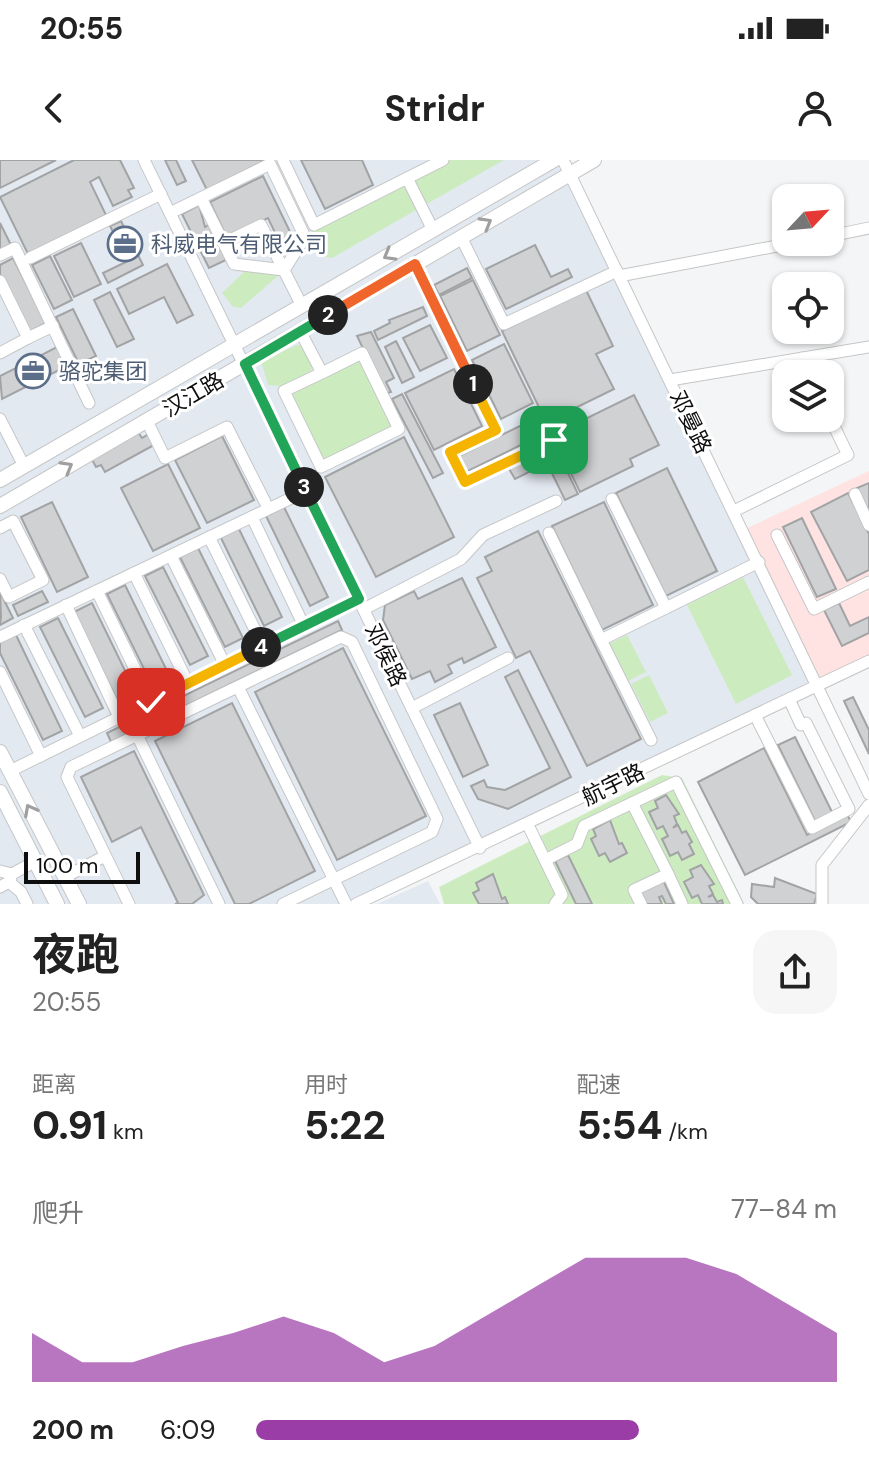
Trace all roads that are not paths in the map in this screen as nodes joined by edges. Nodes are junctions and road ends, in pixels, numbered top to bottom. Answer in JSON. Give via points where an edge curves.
{"nodes":[{"id":1,"x":144,"y":160,"type":"edge"},
{"id":2,"x":283,"y":160,"type":"edge"},
{"id":3,"x":443,"y":160,"type":"edge"},
{"id":4,"x":554,"y":160,"type":"edge"},
{"id":5,"x":563,"y":160,"type":"edge"},
{"id":6,"x":594,"y":160,"type":"edge"},
{"id":7,"x":570,"y":174,"type":"junction"},
{"id":8,"x":407,"y":178,"type":"junction"},
{"id":9,"x":161,"y":194,"type":"junction"},
{"id":10,"x":201,"y":198,"type":"junction"},
{"id":11,"x":170,"y":213,"type":"junction"},
{"id":12,"x":869,"y":228,"type":"edge"},
{"id":13,"x":433,"y":230,"type":"junction"},
{"id":14,"x":844,"y":233,"type":"edge"},
{"id":15,"x":461,"y":237,"type":"junction"},
{"id":16,"x":224,"y":243,"type":"junction"},
{"id":17,"x":772,"y":247,"type":"edge"},
{"id":18,"x":0,"y":255,"type":"edge"},
{"id":19,"x":30,"y":258,"type":"dead end"},
{"id":20,"x":415,"y":264,"type":"junction"},
{"id":21,"x":284,"y":270,"type":"junction"},
{"id":22,"x":618,"y":274,"type":"junction"},
{"id":23,"x":0,"y":281,"type":"edge"},
{"id":24,"x":302,"y":306,"type":"junction"},
{"id":25,"x":53,"y":326,"type":"junction"},
{"id":26,"x":300,"y":331,"type":"junction"},
{"id":27,"x":28,"y":338,"type":"junction"},
{"id":28,"x":235,"y":345,"type":"junction"},
{"id":29,"x":869,"y":347,"type":"edge"},
{"id":30,"x":0,"y":353,"type":"edge"},
{"id":31,"x":802,"y":358,"type":"joint"},
{"id":32,"x":245,"y":364,"type":"junction"},
{"id":33,"x":322,"y":373,"type":"junction"},
{"id":34,"x":670,"y":380,"type":"junction"},
{"id":35,"x":89,"y":403,"type":"dead end"},
{"id":36,"x":0,"y":419,"type":"edge"},
{"id":37,"x":147,"y":421,"type":"junction"},
{"id":38,"x":837,"y":432,"type":"edge"},
{"id":39,"x":554,"y":440,"type":"dead end"},
{"id":40,"x":24,"y":466,"type":"junction"},
{"id":41,"x":0,"y":480,"type":"edge"},
{"id":42,"x":306,"y":491,"type":"junction"},
{"id":43,"x":855,"y":494,"type":"dead end"},
{"id":44,"x":612,"y":499,"type":"dead end"},
{"id":45,"x":556,"y":501,"type":"dead end"},
{"id":46,"x":265,"y":502,"type":"dead end"},
{"id":47,"x":0,"y":506,"type":"edge"},
{"id":48,"x":734,"y":511,"type":"junction"},
{"id":49,"x":252,"y":517,"type":"junction"},
{"id":50,"x":869,"y":525,"type":"edge"},
{"id":51,"x":0,"y":528,"type":"edge"},
{"id":52,"x":549,"y":533,"type":"dead end"},
{"id":53,"x":777,"y":535,"type":"dead end"},
{"id":54,"x":209,"y":537,"type":"junction"},
{"id":55,"x":171,"y":556,"type":"junction"},
{"id":56,"x":759,"y":562,"type":"junction"},
{"id":57,"x":134,"y":573,"type":"junction"},
{"id":58,"x":0,"y":579,"type":"edge"},
{"id":59,"x":869,"y":582,"type":"edge"},
{"id":60,"x":97,"y":591,"type":"junction"},
{"id":61,"x":361,"y":604,"type":"junction"},
{"id":62,"x":66,"y":605,"type":"junction"},
{"id":63,"x":666,"y":608,"type":"junction"},
{"id":64,"x":24,"y":625,"type":"junction"},
{"id":65,"x":304,"y":626,"type":"junction"},
{"id":66,"x":0,"y":637,"type":"edge"},
{"id":67,"x":601,"y":640,"type":"junction"},
{"id":68,"x":263,"y":646,"type":"junction"},
{"id":69,"x":508,"y":658,"type":"dead end"},
{"id":70,"x":869,"y":661,"type":"edge"},
{"id":71,"x":225,"y":665,"type":"junction"},
{"id":72,"x":0,"y":672,"type":"edge"},
{"id":73,"x":188,"y":683,"type":"junction"},
{"id":74,"x":818,"y":685,"type":"junction"},
{"id":75,"x":238,"y":687,"type":"junction"},
{"id":76,"x":789,"y":699,"type":"junction"},
{"id":77,"x":151,"y":702,"type":"junction"},
{"id":78,"x":412,"y":708,"type":"junction"},
{"id":79,"x":755,"y":715,"type":"junction"},
{"id":80,"x":119,"y":717,"type":"junction"},
{"id":81,"x":137,"y":735,"type":"junction"},
{"id":82,"x":80,"y":736,"type":"junction"},
{"id":83,"x":651,"y":740,"type":"dead end"},
{"id":84,"x":0,"y":752,"type":"edge"},
{"id":85,"x":41,"y":756,"type":"junction"},
{"id":86,"x":10,"y":771,"type":"junction"},
{"id":87,"x":0,"y":792,"type":"edge"},
{"id":88,"x":869,"y":794,"type":"edge"},
{"id":89,"x":632,"y":803,"type":"junction"},
{"id":90,"x":869,"y":805,"type":"edge"},
{"id":91,"x":528,"y":825,"type":"junction"},
{"id":92,"x":480,"y":848,"type":"junction"},
{"id":93,"x":105,"y":856,"type":"junction"},
{"id":94,"x":545,"y":860,"type":"junction"},
{"id":95,"x":34,"y":862,"type":"junction"},
{"id":96,"x":668,"y":874,"type":"junction"},
{"id":97,"x":4,"y":875,"type":"edge"},
{"id":98,"x":65,"y":877,"type":"junction"},
{"id":99,"x":334,"y":879,"type":"junction"},
{"id":100,"x":561,"y":901,"type":"edge"},
{"id":101,"x":27,"y":904,"type":"edge"},
{"id":102,"x":57,"y":904,"type":"edge"},
{"id":103,"x":79,"y":904,"type":"edge"},
{"id":104,"x":129,"y":904,"type":"edge"},
{"id":105,"x":219,"y":904,"type":"edge"},
{"id":106,"x":283,"y":904,"type":"edge"},
{"id":107,"x":346,"y":904,"type":"edge"},
{"id":108,"x":358,"y":904,"type":"edge"},
{"id":109,"x":641,"y":904,"type":"edge"},
{"id":110,"x":682,"y":904,"type":"edge"},
{"id":111,"x":737,"y":904,"type":"edge"},
{"id":112,"x":822,"y":904,"type":"edge"}],
"edges":[{"from":1,"to":9,"type":"street","name":"邓侯路"},
{"from":2,"to":8,"type":"street","via":[[314,225]]},
{"from":3,"to":8,"type":"street"},
{"from":4,"to":13,"type":"main road","name":"汉江路"},
{"from":5,"to":7,"type":"street","name":"邓曼路"},
{"from":6,"to":7,"type":"main road","name":"汉江路"},
{"from":15,"to":7,"type":"main road","name":"汉江路","one_way":true},
{"from":7,"to":22,"type":"street","name":"邓曼路"},
{"from":8,"to":13,"type":"street"},
{"from":9,"to":11,"type":"street","name":"邓侯路"},
{"from":9,"to":19,"type":"street"},
{"from":10,"to":11,"type":"street"},
{"from":10,"to":16,"type":"street"},
{"from":10,"to":21,"type":"street","via":[[270,164],[305,237]]},
{"from":11,"to":28,"type":"street","name":"邓侯路"},
{"from":12,"to":14,"type":"street"},
{"from":13,"to":24,"type":"main road","name":"汉江路","one_way":true},
{"from":15,"to":20,"type":"main road","name":"汉江路"},
{"from":15,"to":22,"type":"street","via":[[504,324]]},
{"from":16,"to":21,"type":"street","via":[[234,264]]},
{"from":16,"to":21,"type":"street","via":[[261,225]]},
{"from":17,"to":22,"type":"street"},
{"from":18,"to":25,"type":"street","via":[[15,248]]},
{"from":20,"to":26,"type":"main road","name":"汉江路"},
{"from":20,"to":39,"type":"street","via":[[496,430],[450,452],[465,482]]},
{"from":21,"to":24,"type":"street"},
{"from":22,"to":34,"type":"street","name":"邓曼路"},
{"from":23,"to":27,"type":"street"},
{"from":24,"to":28,"type":"main road","name":"汉江路"},
{"from":25,"to":27,"type":"street"},
{"from":25,"to":35,"type":"street"},
{"from":26,"to":32,"type":"main road","name":"汉江路"},
{"from":26,"to":33,"type":"street"},
{"from":27,"to":30,"type":"street"},
{"from":28,"to":32,"type":"street","name":"邓侯路"},
{"from":28,"to":40,"type":"main road","name":"汉江路"},
{"from":29,"to":31,"type":"street"},
{"from":31,"to":34,"type":"street"},
{"from":32,"to":37,"type":"main road","name":"汉江路"},
{"from":32,"to":42,"type":"street","name":"邓侯路"},
{"from":33,"to":33,"type":"street","via":[[284,391],[321,467],[399,429],[362,353]]},
{"from":34,"to":48,"type":"street","name":"邓曼路"},
{"from":36,"to":40,"type":"street"},
{"from":37,"to":46,"type":"street","via":[[165,458],[227,427]]},
{"from":47,"to":37,"type":"main road","name":"汉江路","one_way":true},
{"from":38,"to":48,"type":"street","via":[[848,455]]},
{"from":40,"to":41,"type":"main road","name":"汉江路"},
{"from":42,"to":49,"type":"street"},
{"from":42,"to":61,"type":"street","name":"邓侯路"},
{"from":43,"to":50,"type":"street"},
{"from":44,"to":63,"type":"street"},
{"from":45,"to":61,"type":"street","via":[[483,535],[461,559]]},
{"from":48,"to":56,"type":"street","name":"邓曼路"},
{"from":49,"to":54,"type":"street"},
{"from":49,"to":65,"type":"street"},
{"from":51,"to":58,"type":"street","via":[[13,521],[43,580],[9,597]]},
{"from":52,"to":67,"type":"street"},
{"from":53,"to":59,"type":"street","via":[[814,609]]},
{"from":54,"to":55,"type":"street"},
{"from":54,"to":68,"type":"street"},
{"from":55,"to":57,"type":"street"},
{"from":55,"to":71,"type":"street"},
{"from":56,"to":63,"type":"street"},
{"from":56,"to":74,"type":"street","name":"邓曼路"},
{"from":57,"to":60,"type":"street"},
{"from":57,"to":73,"type":"street"},
{"from":60,"to":62,"type":"street"},
{"from":60,"to":77,"type":"street"},
{"from":61,"to":65,"type":"street"},
{"from":61,"to":78,"type":"street","name":"邓侯路"},
{"from":62,"to":64,"type":"street"},
{"from":62,"to":80,"type":"street"},
{"from":63,"to":67,"type":"street"},
{"from":64,"to":66,"type":"street"},
{"from":64,"to":82,"type":"street"},
{"from":65,"to":68,"type":"street"},
{"from":67,"to":83,"type":"street"},
{"from":68,"to":71,"type":"street"},
{"from":69,"to":78,"type":"street"},
{"from":70,"to":74,"type":"street","name":"航宇路"},
{"from":71,"to":73,"type":"street"},
{"from":72,"to":85,"type":"street"},
{"from":73,"to":77,"type":"street"},
{"from":74,"to":76,"type":"street","name":"航宇路"},
{"from":74,"to":88,"type":"street","name":"邓曼路"},
{"from":75,"to":81,"type":"street"},
{"from":75,"to":99,"type":"street"},
{"from":75,"to":99,"type":"street","via":[[341,637],[352,642],[437,819],[432,832]]},
{"from":76,"to":79,"type":"street","name":"航宇路"},
{"from":76,"to":79,"type":"street","via":[[849,809],[812,828]]},
{"from":77,"to":80,"type":"street"},
{"from":78,"to":92,"type":"street","name":"邓侯路"},
{"from":79,"to":91,"type":"street","name":"航宇路"},
{"from":80,"to":82,"type":"street"},
{"from":81,"to":93,"type":"street","via":[[71,767],[67,777]]},
{"from":81,"to":105,"type":"street"},
{"from":82,"to":85,"type":"street"},
{"from":84,"to":86,"type":"main road"},
{"from":85,"to":86,"type":"street"},
{"from":98,"to":86,"type":"main road","one_way":true},
{"from":87,"to":95,"type":"main road"},
{"from":89,"to":94,"type":"street","via":[[584,826],[577,844]]},
{"from":89,"to":96,"type":"street"},
{"from":89,"to":111,"type":"street","via":[[676,782]]},
{"from":90,"to":112,"type":"street","via":[[822,865]]},
{"from":91,"to":92,"type":"street","name":"航宇路"},
{"from":91,"to":94,"type":"street"},
{"from":92,"to":108,"type":"street","name":"航宇路"},
{"from":93,"to":98,"type":"street"},
{"from":93,"to":104,"type":"street"},
{"from":94,"to":100,"type":"street"},
{"from":95,"to":97,"type":"street"},
{"from":95,"to":102,"type":"main road"},
{"from":96,"to":109,"type":"street","via":[[634,890]]},
{"from":96,"to":110,"type":"street"},
{"from":97,"to":101,"type":"street"},
{"from":98,"to":103,"type":"main road"},
{"from":99,"to":106,"type":"street"},
{"from":99,"to":107,"type":"street"}]}
